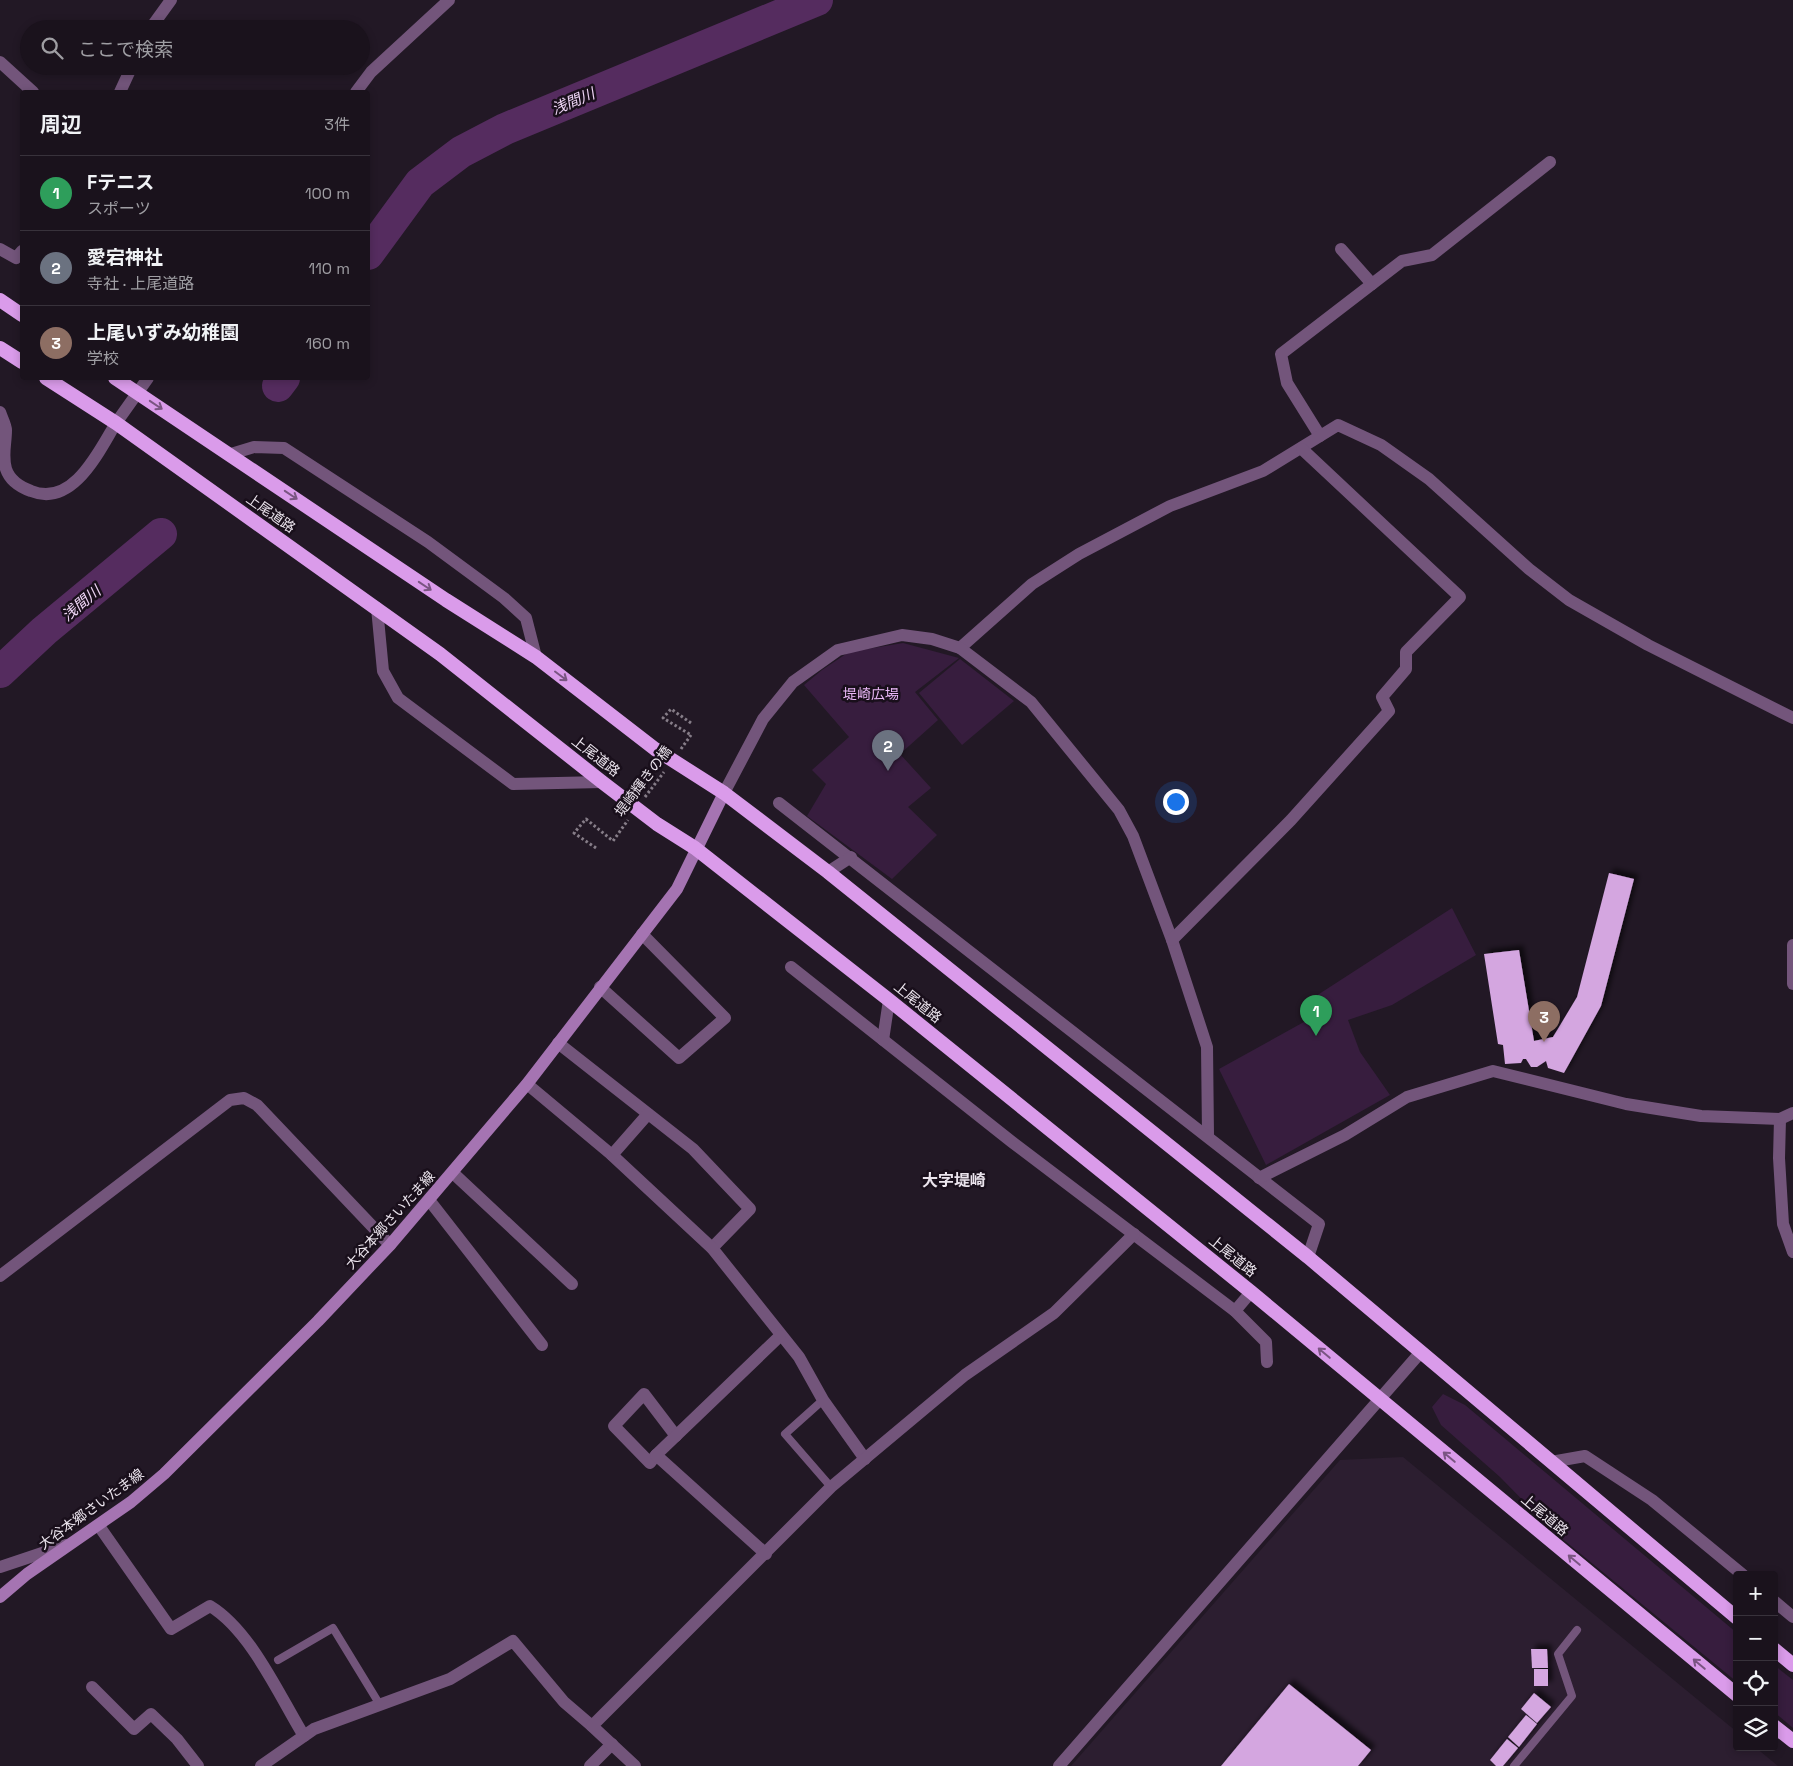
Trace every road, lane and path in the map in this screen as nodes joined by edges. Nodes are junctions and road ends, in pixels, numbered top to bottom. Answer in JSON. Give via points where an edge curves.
{"nodes":[{"id":1,"x":171,"y":0,"type":"edge"},
{"id":2,"x":443,"y":2,"type":"edge"},
{"id":3,"x":157,"y":20,"type":"edge"},
{"id":4,"x":0,"y":62,"type":"edge"},
{"id":5,"x":370,"y":73,"type":"edge"},
{"id":6,"x":128,"y":75,"type":"edge"},
{"id":7,"x":369,"y":75,"type":"edge"},
{"id":8,"x":31,"y":90,"type":"edge"},
{"id":9,"x":121,"y":90,"type":"edge"},
{"id":10,"x":358,"y":90,"type":"edge"},
{"id":11,"x":1550,"y":162,"type":"dead end"},
{"id":12,"x":0,"y":249,"type":"edge"},
{"id":13,"x":1341,"y":250,"type":"dead end"},
{"id":14,"x":20,"y":254,"type":"edge"},
{"id":15,"x":1372,"y":284,"type":"junction"},
{"id":16,"x":0,"y":300,"type":"edge"},
{"id":17,"x":20,"y":314,"type":"edge"},
{"id":18,"x":0,"y":348,"type":"edge"},
{"id":19,"x":20,"y":361,"type":"edge"},
{"id":20,"x":49,"y":380,"type":"edge"},
{"id":21,"x":118,"y":380,"type":"edge"},
{"id":22,"x":146,"y":380,"type":"edge"},
{"id":23,"x":137,"y":392,"type":"junction"},
{"id":24,"x":0,"y":412,"type":"edge"},
{"id":25,"x":116,"y":422,"type":"junction"},
{"id":26,"x":1320,"y":436,"type":"junction"},
{"id":27,"x":1302,"y":449,"type":"junction"},
{"id":28,"x":231,"y":454,"type":"junction"},
{"id":29,"x":376,"y":608,"type":"junction"},
{"id":30,"x":960,"y":648,"type":"junction"},
{"id":31,"x":536,"y":657,"type":"junction"},
{"id":32,"x":1793,"y":718,"type":"edge"},
{"id":33,"x":692,"y":723,"type":"dead end"},
{"id":34,"x":680,"y":750,"type":"dead end"},
{"id":35,"x":669,"y":765,"type":"dead end"},
{"id":36,"x":602,"y":782,"type":"junction"},
{"id":37,"x":724,"y":793,"type":"junction"},
{"id":38,"x":641,"y":803,"type":"dead end"},
{"id":39,"x":778,"y":803,"type":"dead end"},
{"id":40,"x":630,"y":818,"type":"dead end"},
{"id":41,"x":596,"y":848,"type":"dead end"},
{"id":42,"x":695,"y":848,"type":"junction"},
{"id":43,"x":851,"y":857,"type":"junction"},
{"id":44,"x":828,"y":872,"type":"junction"},
{"id":45,"x":642,"y":934,"type":"junction"},
{"id":46,"x":1172,"y":940,"type":"junction"},
{"id":47,"x":1793,"y":946,"type":"edge"},
{"id":48,"x":791,"y":967,"type":"dead end"},
{"id":49,"x":1793,"y":984,"type":"edge"},
{"id":50,"x":600,"y":987,"type":"junction"},
{"id":51,"x":889,"y":1000,"type":"junction"},
{"id":52,"x":883,"y":1040,"type":"junction"},
{"id":53,"x":558,"y":1044,"type":"junction"},
{"id":54,"x":527,"y":1084,"type":"junction"},
{"id":55,"x":1793,"y":1113,"type":"edge"},
{"id":56,"x":648,"y":1114,"type":"junction"},
{"id":57,"x":1780,"y":1119,"type":"junction"},
{"id":58,"x":1208,"y":1135,"type":"junction"},
{"id":59,"x":612,"y":1155,"type":"junction"},
{"id":60,"x":453,"y":1173,"type":"junction"},
{"id":61,"x":1258,"y":1178,"type":"junction"},
{"id":62,"x":429,"y":1200,"type":"junction"},
{"id":63,"x":1134,"y":1234,"type":"junction"},
{"id":64,"x":390,"y":1245,"type":"junction"},
{"id":65,"x":712,"y":1248,"type":"junction"},
{"id":66,"x":1793,"y":1252,"type":"edge"},
{"id":67,"x":1308,"y":1257,"type":"junction"},
{"id":68,"x":0,"y":1276,"type":"edge"},
{"id":69,"x":572,"y":1284,"type":"dead end"},
{"id":70,"x":1251,"y":1292,"type":"junction"},
{"id":71,"x":1235,"y":1311,"type":"junction"},
{"id":72,"x":780,"y":1336,"type":"junction"},
{"id":73,"x":542,"y":1345,"type":"dead end"},
{"id":74,"x":1420,"y":1353,"type":"junction"},
{"id":75,"x":1267,"y":1362,"type":"dead end"},
{"id":76,"x":1379,"y":1399,"type":"junction"},
{"id":77,"x":823,"y":1400,"type":"junction"},
{"id":78,"x":676,"y":1436,"type":"junction"},
{"id":79,"x":656,"y":1455,"type":"junction"},
{"id":80,"x":865,"y":1458,"type":"junction"},
{"id":81,"x":1551,"y":1462,"type":"junction"},
{"id":82,"x":831,"y":1487,"type":"junction"},
{"id":83,"x":99,"y":1526,"type":"junction"},
{"id":84,"x":70,"y":1544,"type":"junction"},
{"id":85,"x":766,"y":1554,"type":"junction"},
{"id":86,"x":0,"y":1567,"type":"edge"},
{"id":87,"x":1737,"y":1571,"type":"edge"},
{"id":88,"x":0,"y":1597,"type":"edge"},
{"id":89,"x":1778,"y":1604,"type":"edge"},
{"id":90,"x":1735,"y":1616,"type":"edge"},
{"id":91,"x":1793,"y":1616,"type":"edge"},
{"id":92,"x":1577,"y":1630,"type":"dead end"},
{"id":93,"x":1778,"y":1652,"type":"edge"},
{"id":94,"x":278,"y":1660,"type":"dead end"},
{"id":95,"x":1793,"y":1665,"type":"edge"},
{"id":96,"x":92,"y":1688,"type":"dead end"},
{"id":97,"x":1733,"y":1692,"type":"edge"},
{"id":98,"x":380,"y":1705,"type":"junction"},
{"id":99,"x":592,"y":1726,"type":"junction"},
{"id":100,"x":1778,"y":1729,"type":"edge"},
{"id":101,"x":304,"y":1736,"type":"junction"},
{"id":102,"x":1793,"y":1741,"type":"edge"},
{"id":103,"x":612,"y":1744,"type":"junction"},
{"id":104,"x":198,"y":1766,"type":"edge"},
{"id":105,"x":261,"y":1766,"type":"edge"},
{"id":106,"x":590,"y":1766,"type":"edge"},
{"id":107,"x":635,"y":1766,"type":"edge"},
{"id":108,"x":1060,"y":1766,"type":"edge"},
{"id":109,"x":1514,"y":1766,"type":"edge"}],
"edges":[{"from":1,"to":3,"type":"street"},
{"from":2,"to":5,"type":"street"},
{"from":4,"to":8,"type":"street"},
{"from":6,"to":9,"type":"street"},
{"from":7,"to":10,"type":"street"},
{"from":11,"to":15,"type":"street","via":[[1432,256],[1402,261]]},
{"from":12,"to":14,"type":"street","via":[[16,258]]},
{"from":13,"to":15,"type":"street"},
{"from":15,"to":26,"type":"street","via":[[1281,354],[1287,383]]},
{"from":16,"to":17,"type":"highway"},
{"from":18,"to":19,"type":"highway"},
{"from":20,"to":25,"type":"highway","name":"上尾道路"},
{"from":21,"to":23,"type":"highway","name":"上尾道路"},
{"from":22,"to":23,"type":"street"},
{"from":23,"to":25,"type":"street"},
{"from":23,"to":28,"type":"highway","name":"上尾道路","one_way":true},
{"from":24,"to":25,"type":"street","via":[[6,428],[3,451],[6,470],[18,486],[38,494],[57,492],[74,483],[92,463]]},
{"from":25,"to":29,"type":"highway","name":"上尾道路"},
{"from":26,"to":27,"type":"street"},
{"from":26,"to":32,"type":"street","via":[[1338,425],[1381,444],[1429,479],[1529,569],[1569,600],[1648,645]]},
{"from":27,"to":30,"type":"street","via":[[1263,471],[1170,506],[1079,554],[1032,584]]},
{"from":27,"to":46,"type":"street","via":[[1460,597],[1406,652],[1406,670],[1382,697],[1389,711],[1291,820]]},
{"from":28,"to":31,"type":"highway","name":"上尾道路","one_way":true},
{"from":28,"to":31,"type":"street","via":[[254,447],[284,448],[428,542],[526,618]]},
{"from":29,"to":36,"type":"highway","name":"上尾道路","via":[[440,654]]},
{"from":29,"to":36,"type":"street","via":[[383,671],[398,698],[513,784]]},
{"from":30,"to":37,"type":"street","via":[[932,639],[902,635],[838,650],[793,682],[763,719]]},
{"from":30,"to":46,"type":"street","via":[[1031,702],[1119,810],[1133,836]]},
{"from":31,"to":37,"type":"highway","name":"上尾道路","one_way":true,"via":[[655,749]]},
{"from":33,"to":34,"type":"path","name":"堤崎輝きの橋","via":[[671,709],[663,718],[691,736]]},
{"from":35,"to":38,"type":"path","name":"堤崎輝きの橋"},
{"from":36,"to":42,"type":"highway","name":"上尾道路"},
{"from":37,"to":42,"type":"main road","name":"大谷本郷さいたま線"},
{"from":37,"to":44,"type":"highway","name":"上尾道路"},
{"from":39,"to":43,"type":"street"},
{"from":40,"to":41,"type":"path","name":"堤崎輝きの橋","via":[[613,841],[586,819],[574,833]]},
{"from":42,"to":45,"type":"main road","name":"大谷本郷さいたま線","via":[[677,889]]},
{"from":42,"to":51,"type":"highway","name":"上尾道路"},
{"from":43,"to":44,"type":"street"},
{"from":43,"to":58,"type":"street"},
{"from":44,"to":67,"type":"highway","name":"上尾道路"},
{"from":45,"to":50,"type":"main road","name":"大谷本郷さいたま線"},
{"from":45,"to":50,"type":"street","via":[[725,1018],[679,1058]]},
{"from":46,"to":58,"type":"street","via":[[1207,1047]]},
{"from":47,"to":49,"type":"street"},
{"from":48,"to":52,"type":"street"},
{"from":50,"to":53,"type":"main road","name":"大谷本郷さいたま線"},
{"from":51,"to":52,"type":"street"},
{"from":51,"to":70,"type":"highway","name":"上尾道路"},
{"from":52,"to":63,"type":"street"},
{"from":53,"to":54,"type":"main road","name":"大谷本郷さいたま線"},
{"from":53,"to":56,"type":"street"},
{"from":54,"to":59,"type":"street"},
{"from":54,"to":60,"type":"main road","name":"大谷本郷さいたま線"},
{"from":55,"to":57,"type":"street"},
{"from":56,"to":59,"type":"street"},
{"from":56,"to":65,"type":"street","via":[[693,1148],[750,1209]]},
{"from":57,"to":61,"type":"street","via":[[1701,1116],[1626,1104],[1493,1071],[1407,1097],[1346,1135]]},
{"from":57,"to":66,"type":"street","via":[[1783,1224]]},
{"from":58,"to":61,"type":"street"},
{"from":59,"to":65,"type":"street"},
{"from":60,"to":62,"type":"main road","name":"大谷本郷さいたま線"},
{"from":60,"to":69,"type":"street"},
{"from":61,"to":67,"type":"street","via":[[1319,1224]]},
{"from":62,"to":64,"type":"main road","name":"大谷本郷さいたま線"},
{"from":62,"to":73,"type":"street"},
{"from":63,"to":71,"type":"street"},
{"from":63,"to":80,"type":"street","via":[[1054,1313],[965,1375]]},
{"from":64,"to":68,"type":"street","via":[[257,1105],[244,1098],[230,1100]]},
{"from":64,"to":83,"type":"main road","name":"大谷本郷さいたま線","via":[[318,1322],[164,1474]]},
{"from":65,"to":72,"type":"street"},
{"from":67,"to":74,"type":"highway","name":"上尾道路"},
{"from":70,"to":71,"type":"street"},
{"from":76,"to":70,"type":"highway","name":"上尾道路","one_way":true},
{"from":71,"to":75,"type":"street","via":[[1266,1342]]},
{"from":72,"to":77,"type":"street","via":[[800,1357]]},
{"from":72,"to":78,"type":"street"},
{"from":74,"to":76,"type":"street"},
{"from":74,"to":81,"type":"highway","name":"上尾道路"},
{"from":97,"to":76,"type":"highway","name":"上尾道路","one_way":true},
{"from":76,"to":108,"type":"street"},
{"from":77,"to":80,"type":"street"},
{"from":77,"to":82,"type":"lane","via":[[785,1434]]},
{"from":78,"to":79,"type":"street"},
{"from":78,"to":79,"type":"street","via":[[644,1394],[614,1426],[650,1463]]},
{"from":79,"to":85,"type":"street"},
{"from":80,"to":82,"type":"street"},
{"from":81,"to":87,"type":"street","via":[[1585,1456],[1652,1500]]},
{"from":81,"to":90,"type":"highway","name":"上尾道路"},
{"from":82,"to":85,"type":"street"},
{"from":83,"to":84,"type":"main road","name":"大谷本郷さいたま線"},
{"from":83,"to":101,"type":"street","via":[[171,1629],[210,1606],[224,1615],[244,1636]]},
{"from":84,"to":86,"type":"street"},
{"from":84,"to":88,"type":"main road","name":"大谷本郷さいたま線"},
{"from":85,"to":99,"type":"street"},
{"from":89,"to":91,"type":"street"},
{"from":92,"to":109,"type":"lane","via":[[1558,1654],[1572,1696]]},
{"from":93,"to":95,"type":"highway"},
{"from":94,"to":98,"type":"lane","via":[[332,1628]]},
{"from":96,"to":104,"type":"street","via":[[134,1729],[151,1714],[177,1739]]},
{"from":98,"to":99,"type":"street","via":[[450,1679],[513,1642],[564,1702]]},
{"from":98,"to":101,"type":"street","via":[[314,1728]]},
{"from":99,"to":103,"type":"street"},
{"from":100,"to":102,"type":"highway"},
{"from":101,"to":105,"type":"street"},
{"from":103,"to":106,"type":"street"},
{"from":103,"to":107,"type":"street"}]}
